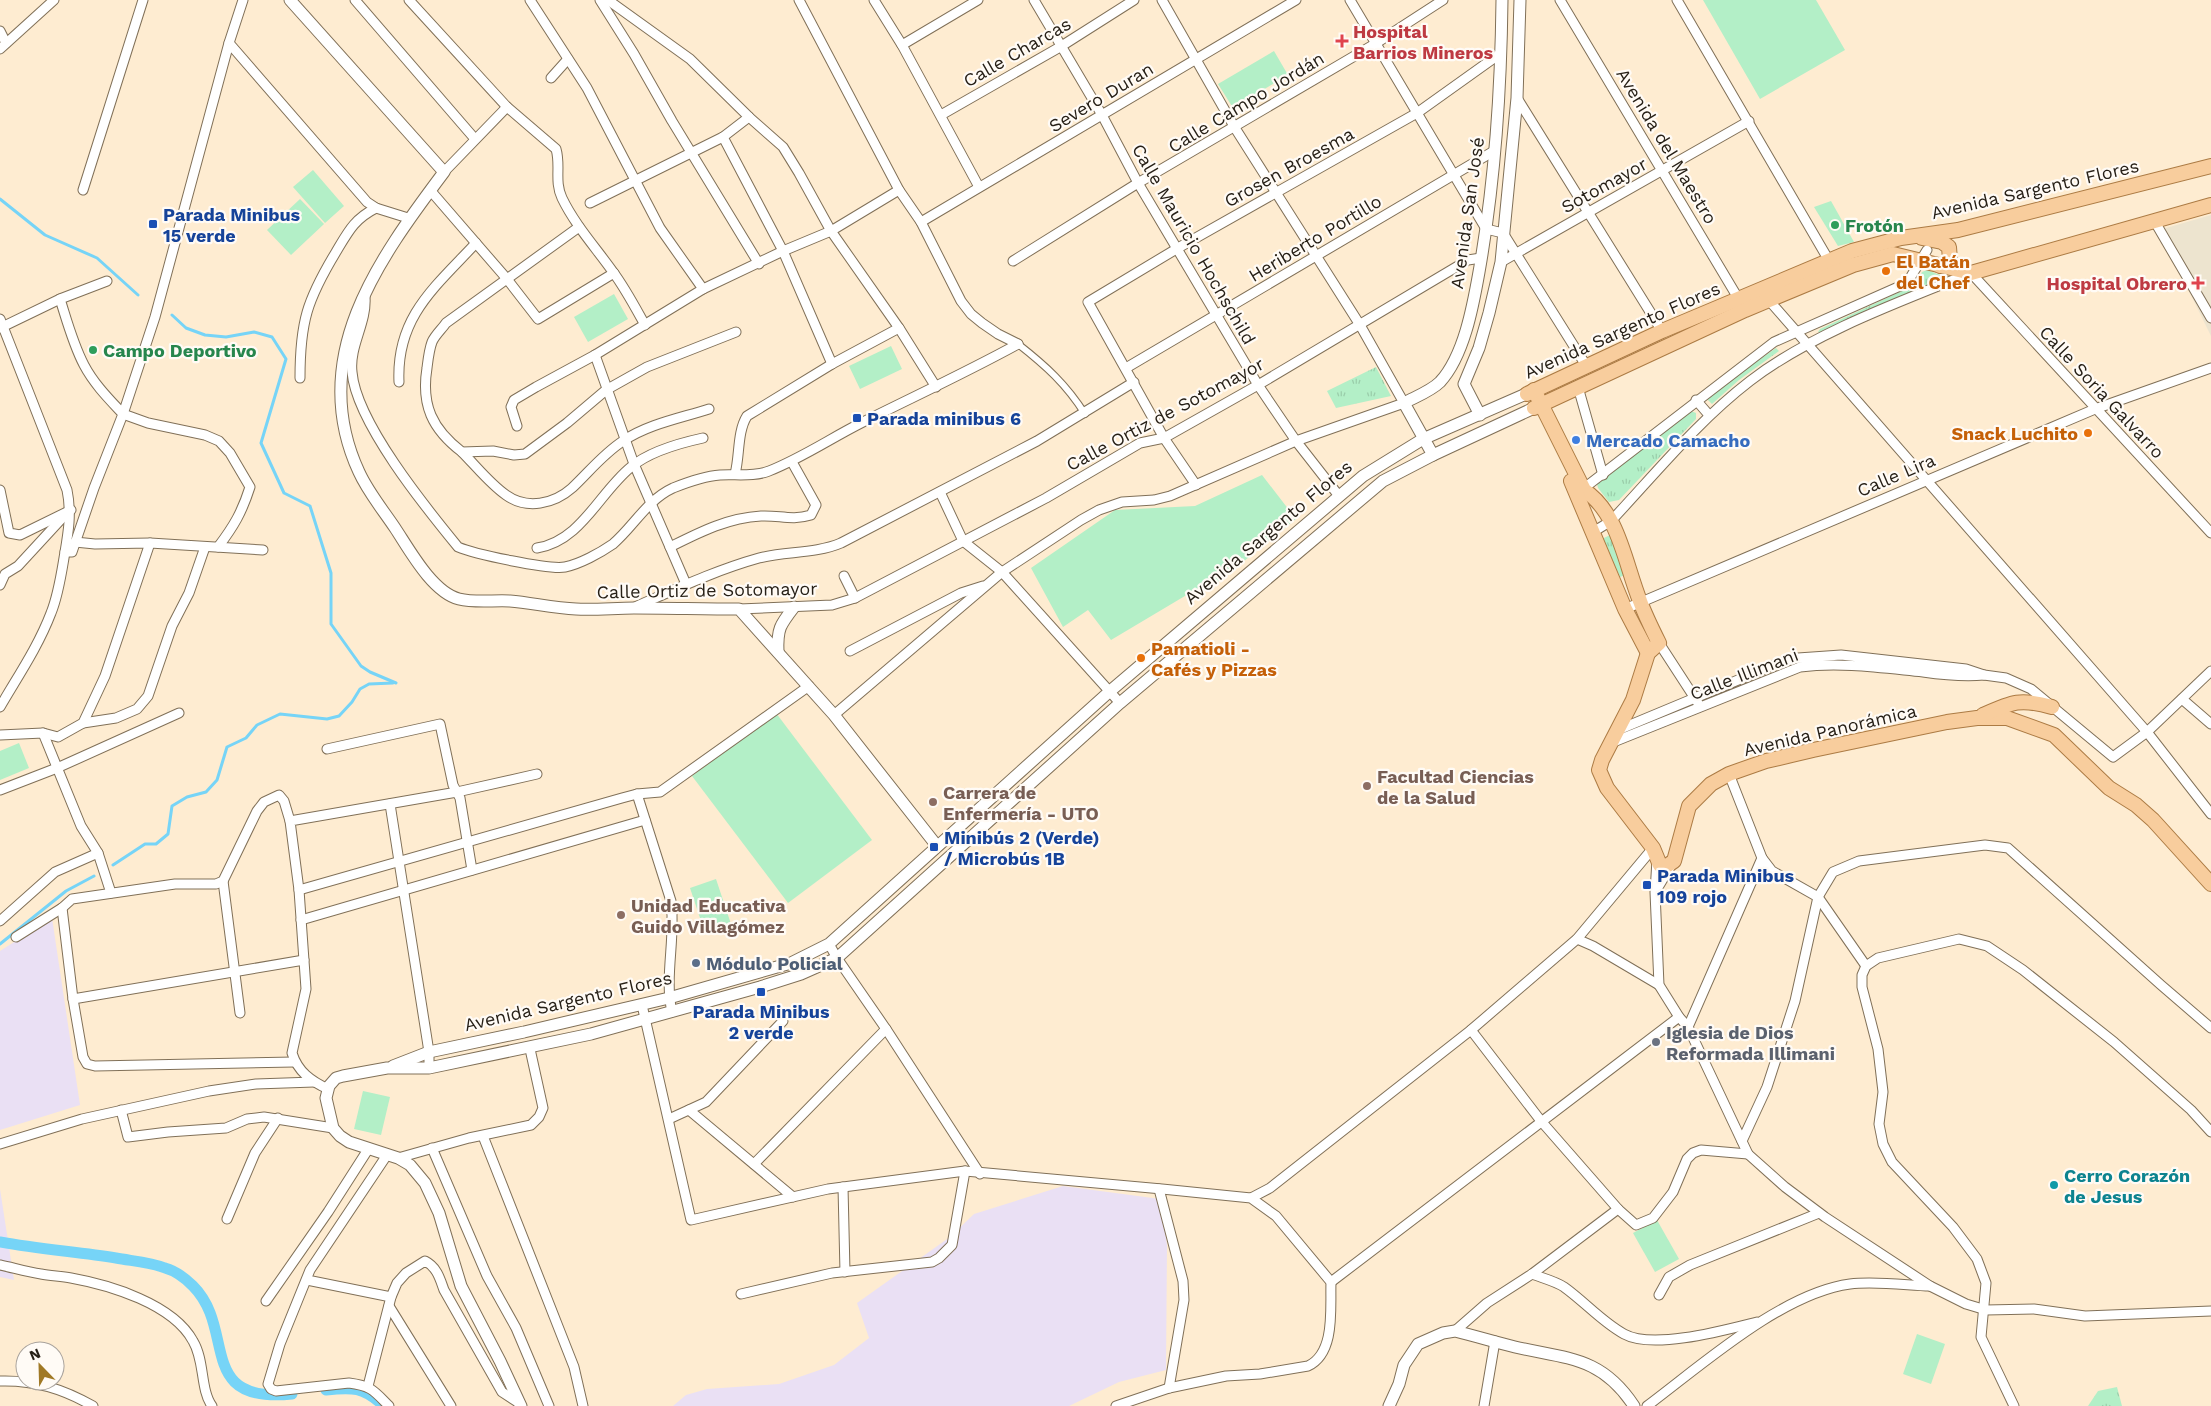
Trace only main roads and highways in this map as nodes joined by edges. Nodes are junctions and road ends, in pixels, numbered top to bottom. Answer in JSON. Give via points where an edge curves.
{"nodes":[{"id":1,"x":2211,"y":166,"type":"edge"},
{"id":2,"x":2211,"y":205,"type":"edge"},
{"id":3,"x":1958,"y":230,"type":"junction"},
{"id":4,"x":1915,"y":236,"type":"junction"},
{"id":5,"x":1936,"y":255,"type":"junction"},
{"id":6,"x":1832,"y":265,"type":"junction"},
{"id":7,"x":1742,"y":304,"type":"junction"},
{"id":8,"x":1538,"y":406,"type":"junction"},
{"id":9,"x":1580,"y":491,"type":"junction"},
{"id":10,"x":1648,"y":653,"type":"junction"},
{"id":11,"x":2052,"y":707,"type":"road end"},
{"id":12,"x":2005,"y":712,"type":"junction"},
{"id":13,"x":2211,"y":884,"type":"edge"}],
"edges":[{"from":1,"to":3,"type":"main road","name":"Avenida Sargento Flores"},
{"from":2,"to":5,"type":"main road","name":"Avenida Sargento Flores","via":[[1970,273]]},
{"from":3,"to":4,"type":"main road","name":"Avenida Sargento Flores"},
{"from":3,"to":5,"type":"main road"},
{"from":4,"to":5,"type":"main road"},
{"from":4,"to":6,"type":"main road","name":"Avenida Sargento Flores","via":[[1852,251]]},
{"from":5,"to":6,"type":"main road","name":"Avenida Sargento Flores","via":[[1893,254]]},
{"from":6,"to":7,"type":"main road","name":"Avenida Sargento Flores","via":[[1768,300]]},
{"from":6,"to":7,"type":"main road","name":"Avenida Sargento Flores","via":[[1759,289]]},
{"from":7,"to":8,"type":"main road","name":"Avenida Sargento Flores"},
{"from":7,"to":8,"type":"main road","name":"Avenida Sargento Flores","via":[[1662,331],[1530,392]]},
{"from":8,"to":9,"type":"main road"},
{"from":9,"to":10,"type":"main road","via":[[1625,609]]},
{"from":9,"to":10,"type":"main road","via":[[1595,497],[1611,521],[1640,602],[1659,643]]},
{"from":10,"to":12,"type":"main road","name":"Avenida Panorámica","via":[[1633,700],[1599,770],[1607,788],[1660,865],[1665,866],[1674,861],[1689,806],[1711,784],[1729,774],[1813,750]]},
{"from":11,"to":12,"type":"main road","name":"Avenida Panorámica","via":[[2013,702]]},
{"from":12,"to":13,"type":"main road","via":[[2054,735],[2088,770],[2153,820]]}]}
